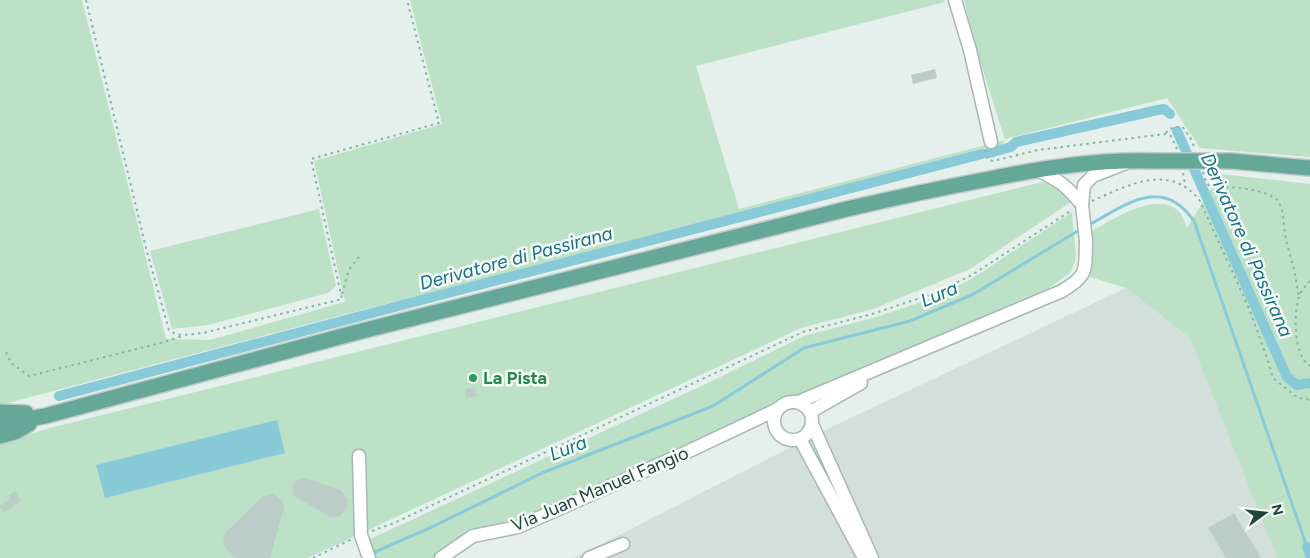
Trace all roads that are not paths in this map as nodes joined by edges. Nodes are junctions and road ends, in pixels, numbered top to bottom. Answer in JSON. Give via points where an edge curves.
{"nodes":[{"id":1,"x":955,"y":0,"type":"edge"},
{"id":2,"x":988,"y":146,"type":"road end"},
{"id":3,"x":1134,"y":160,"type":"junction"},
{"id":4,"x":1310,"y":168,"type":"edge"},
{"id":5,"x":1037,"y":170,"type":"junction"},
{"id":6,"x":1081,"y":205,"type":"junction"},
{"id":7,"x":913,"y":354,"type":"junction"},
{"id":8,"x":798,"y":402,"type":"junction"},
{"id":9,"x":778,"y":409,"type":"junction"},
{"id":10,"x":0,"y":412,"type":"edge"},
{"id":11,"x":45,"y":416,"type":"junction"},
{"id":12,"x":760,"y":418,"type":"junction"},
{"id":13,"x":811,"y":418,"type":"junction"},
{"id":14,"x":774,"y":423,"type":"junction"},
{"id":15,"x":0,"y":424,"type":"edge"},
{"id":16,"x":0,"y":436,"type":"edge"},
{"id":17,"x":800,"y":439,"type":"junction"},
{"id":18,"x":359,"y":456,"type":"dead end"},
{"id":19,"x":623,"y":544,"type":"dead end"},
{"id":20,"x":370,"y":558,"type":"edge"},
{"id":21,"x":441,"y":558,"type":"edge"},
{"id":22,"x":590,"y":558,"type":"edge"},
{"id":23,"x":864,"y":558,"type":"edge"},
{"id":24,"x":872,"y":558,"type":"edge"}],
"edges":[{"from":1,"to":2,"type":"street","via":[[970,50]]},
{"from":3,"to":4,"type":"main road","bridge":true,"via":[[1230,161]]},
{"from":3,"to":5,"type":"main road"},
{"from":3,"to":6,"type":"street","name":"Via Juan Manuel Fangio","via":[[1093,176],[1084,185]]},
{"from":5,"to":6,"type":"street","via":[[1068,188]]},
{"from":5,"to":11,"type":"main road","via":[[810,218],[354,333]]},
{"from":6,"to":7,"type":"street","name":"Via Juan Manuel Fangio","bridge":true,"via":[[1086,271],[1076,283]]},
{"from":7,"to":8,"type":"street","name":"Via Juan Manuel Fangio"},
{"from":7,"to":13,"type":"street","name":"Via Juan Manuel Fangio"},
{"from":8,"to":9,"type":"street","name":"Via Juan Manuel Fangio","via":[[787,403]]},
{"from":8,"to":13,"type":"street","via":[[807,407]]},
{"from":9,"to":12,"type":"street","name":"Via Juan Manuel Fangio"},
{"from":9,"to":14,"type":"street"},
{"from":10,"to":11,"type":"main road"},
{"from":11,"to":15,"type":"main road"},
{"from":11,"to":16,"type":"main road"},
{"from":12,"to":14,"type":"street"},
{"from":12,"to":21,"type":"street","name":"Via Juan Manuel Fangio","via":[[518,527],[473,536]]},
{"from":13,"to":17,"type":"street","name":"Via Juan Manuel Fangio","via":[[808,433]]},
{"from":13,"to":24,"type":"street"},
{"from":14,"to":17,"type":"street","via":[[783,437]]},
{"from":17,"to":23,"type":"street"},
{"from":18,"to":20,"type":"street","via":[[362,538]]},
{"from":19,"to":22,"type":"street"}]}
